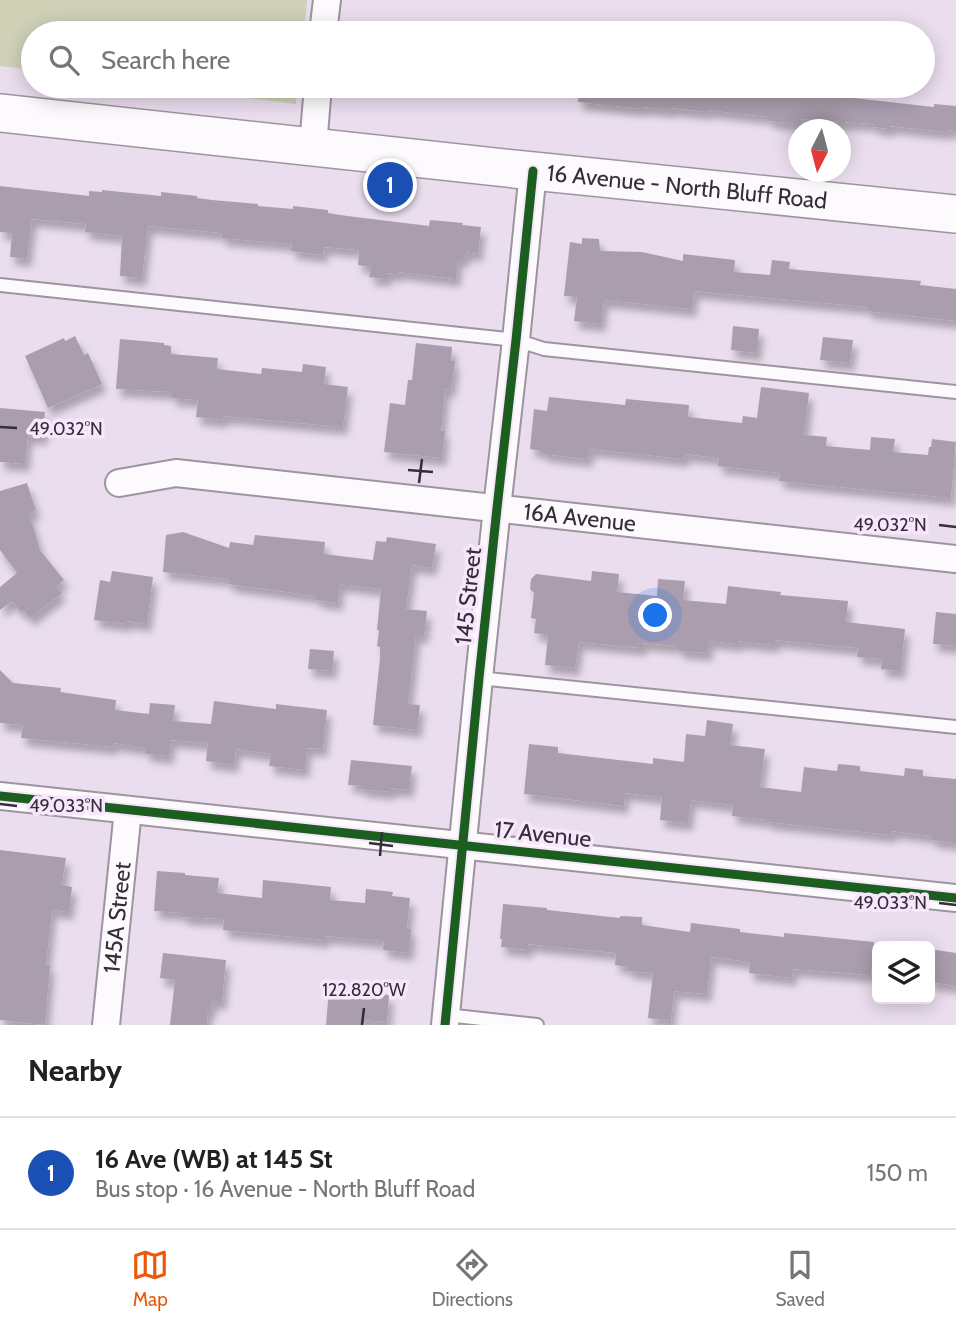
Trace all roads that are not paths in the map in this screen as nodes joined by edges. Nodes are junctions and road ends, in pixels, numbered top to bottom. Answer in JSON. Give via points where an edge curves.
{"nodes":[{"id":1,"x":327,"y":0,"type":"edge"},
{"id":2,"x":324,"y":21,"type":"edge"},
{"id":3,"x":317,"y":98,"type":"edge"},
{"id":4,"x":0,"y":113,"type":"edge"},
{"id":5,"x":313,"y":146,"type":"junction"},
{"id":6,"x":533,"y":171,"type":"junction"},
{"id":7,"x":956,"y":214,"type":"edge"},
{"id":8,"x":0,"y":285,"type":"edge"},
{"id":9,"x":516,"y":340,"type":"junction"},
{"id":10,"x":956,"y":393,"type":"edge"},
{"id":11,"x":119,"y":483,"type":"dead end"},
{"id":12,"x":497,"y":508,"type":"junction"},
{"id":13,"x":956,"y":559,"type":"edge"},
{"id":14,"x":479,"y":678,"type":"junction"},
{"id":15,"x":956,"y":727,"type":"edge"},
{"id":16,"x":0,"y":796,"type":"edge"},
{"id":17,"x":128,"y":810,"type":"junction"},
{"id":18,"x":464,"y":845,"type":"junction"},
{"id":19,"x":956,"y":898,"type":"edge"},
{"id":20,"x":446,"y":1020,"type":"edge"},
{"id":21,"x":106,"y":1025,"type":"edge"},
{"id":22,"x":537,"y":1025,"type":"edge"}],
"edges":[{"from":1,"to":2,"type":"street"},
{"from":3,"to":5,"type":"street"},
{"from":4,"to":5,"type":"main road","name":"16 Avenue - North Bluff Road"},
{"from":5,"to":6,"type":"main road","name":"16 Avenue - North Bluff Road"},
{"from":6,"to":7,"type":"main road","name":"16 Avenue - North Bluff Road"},
{"from":6,"to":9,"type":"street","name":"145 Street"},
{"from":8,"to":9,"type":"lane"},
{"from":9,"to":10,"type":"lane","via":[[544,349]]},
{"from":9,"to":12,"type":"street","name":"145 Street"},
{"from":11,"to":12,"type":"street","name":"16A Avenue","via":[[176,473]]},
{"from":12,"to":13,"type":"street","name":"16A Avenue"},
{"from":12,"to":14,"type":"street","name":"145 Street"},
{"from":14,"to":15,"type":"lane"},
{"from":14,"to":18,"type":"street","name":"145 Street"},
{"from":16,"to":17,"type":"street","name":"17 Avenue"},
{"from":17,"to":18,"type":"street","name":"17 Avenue"},
{"from":17,"to":21,"type":"street","name":"145A Street"},
{"from":18,"to":19,"type":"street","name":"17 Avenue"},
{"from":18,"to":20,"type":"street","name":"145 Street"},
{"from":20,"to":22,"type":"lane"}]}
